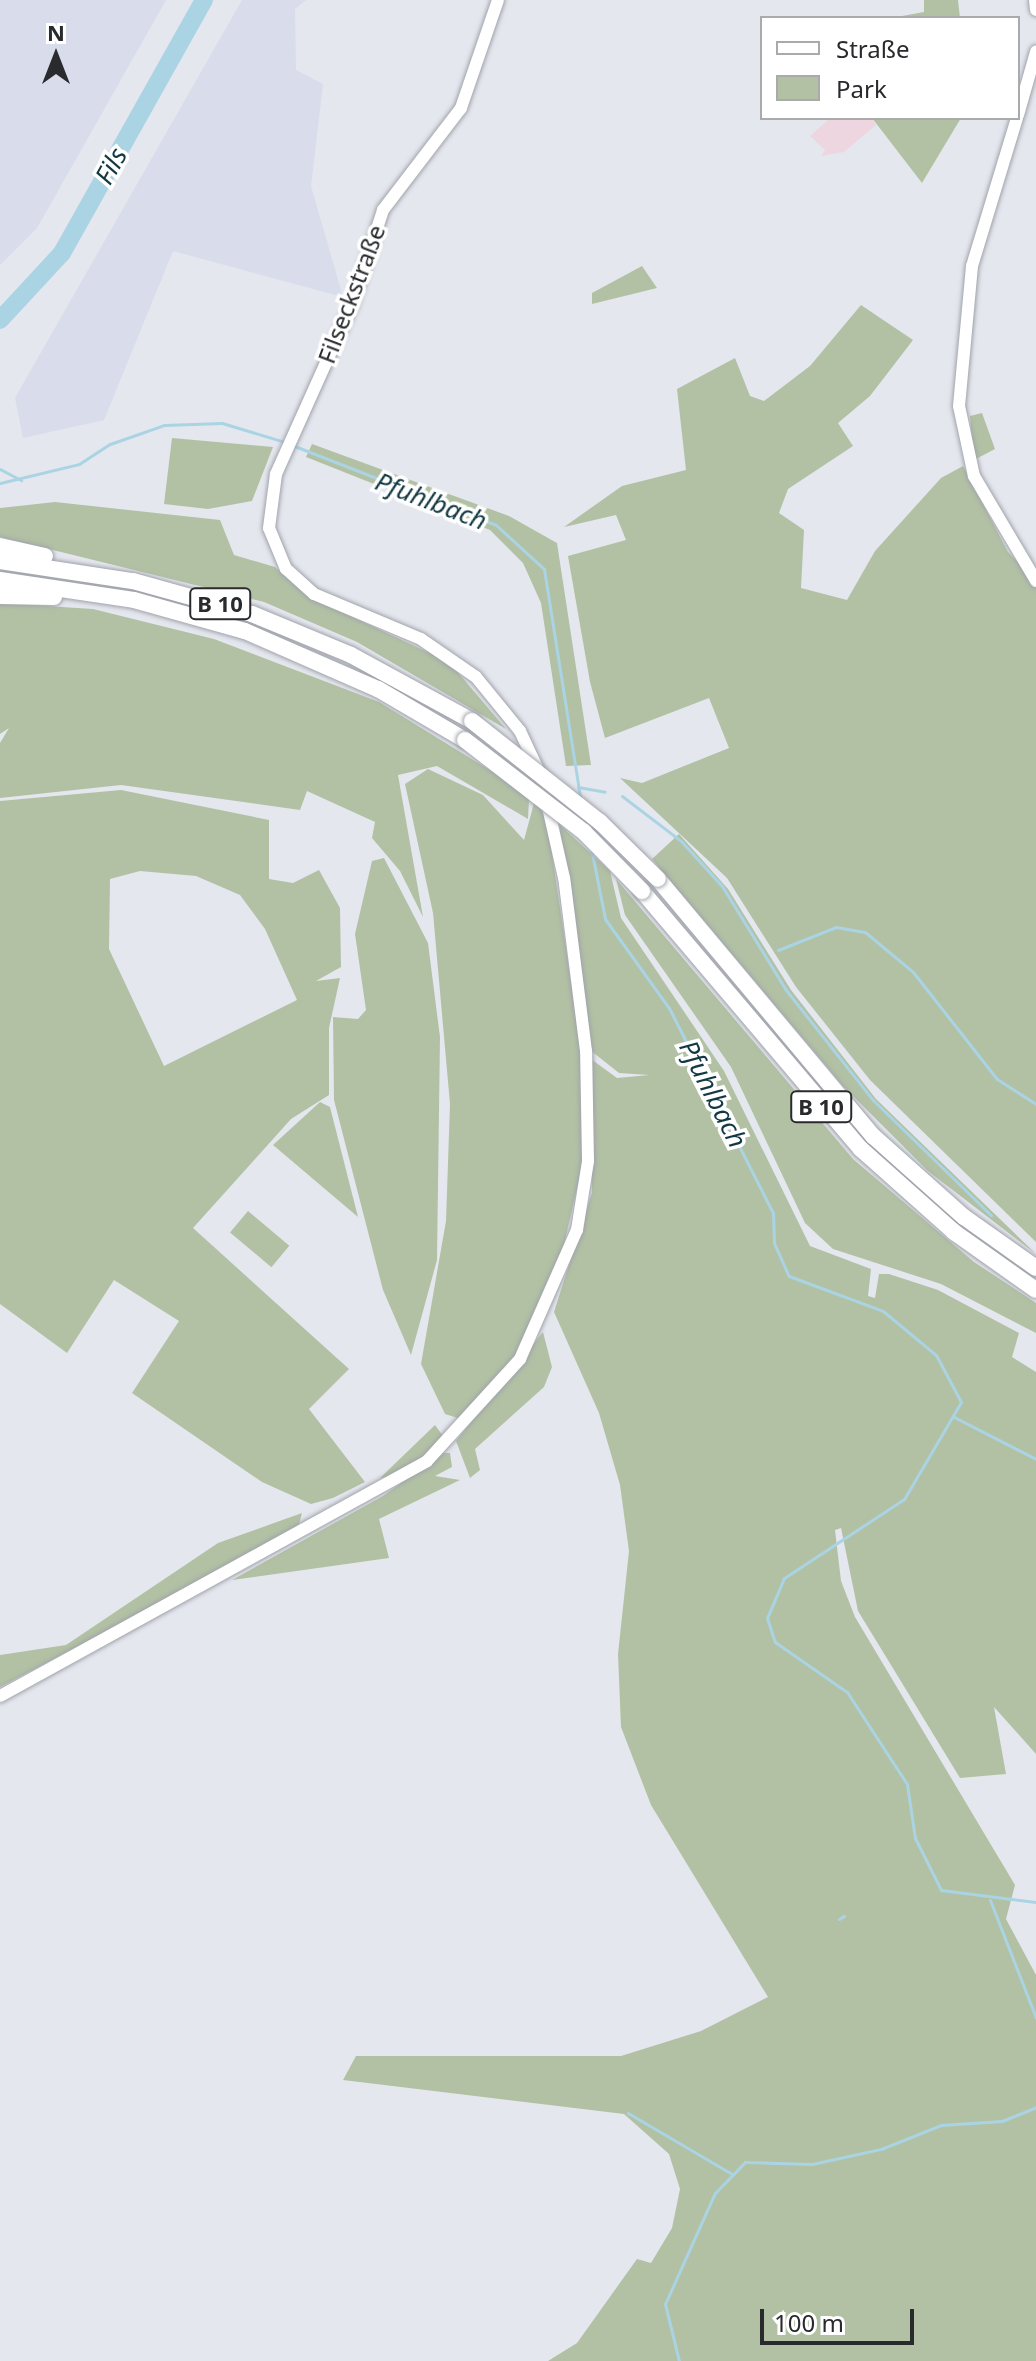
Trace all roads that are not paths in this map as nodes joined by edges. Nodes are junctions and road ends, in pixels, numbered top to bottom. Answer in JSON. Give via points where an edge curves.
{"nodes":[{"id":1,"x":498,"y":0,"type":"edge"},
{"id":2,"x":1035,"y":0,"type":"edge"},
{"id":3,"x":1036,"y":10,"type":"edge"},
{"id":4,"x":1036,"y":52,"type":"edge"},
{"id":5,"x":1020,"y":106,"type":"edge"},
{"id":6,"x":1016,"y":120,"type":"edge"},
{"id":7,"x":0,"y":546,"type":"edge"},
{"id":8,"x":0,"y":561,"type":"edge"},
{"id":9,"x":85,"y":571,"type":"junction"},
{"id":10,"x":0,"y":580,"type":"edge"},
{"id":11,"x":1036,"y":581,"type":"edge"},
{"id":12,"x":97,"y":593,"type":"junction"},
{"id":13,"x":0,"y":596,"type":"edge"},
{"id":14,"x":1036,"y":1268,"type":"edge"},
{"id":15,"x":1036,"y":1290,"type":"edge"},
{"id":16,"x":0,"y":1696,"type":"edge"}],
"edges":[{"from":1,"to":16,"type":"street","name":"Filseckstraße","via":[[461,108],[400,178],[383,210],[352,305],[285,450],[269,496],[269,528],[286,569],[314,594],[457,661],[520,731],[541,776],[564,878],[586,1051],[589,1148],[577,1230],[520,1359],[427,1461]]},
{"from":2,"to":3,"type":"street"},
{"from":4,"to":5,"type":"street"},
{"from":6,"to":11,"type":"street","via":[[965,301],[958,370],[962,434],[981,493]]},
{"from":7,"to":9,"type":"highway"},
{"from":8,"to":9,"type":"highway","number":"B 10"},
{"from":9,"to":14,"type":"highway","number":"B 10","bridge":true,"via":[[286,626],[472,721],[600,822],[658,879],[873,1136],[964,1217]]},
{"from":10,"to":12,"type":"highway","number":"B 10"},
{"from":12,"to":13,"type":"highway","number":"B 10"},
{"from":12,"to":15,"type":"highway","number":"B 10","bridge":true,"via":[[196,616],[291,649],[465,740],[584,832],[642,891],[861,1149],[954,1232]]}]}
